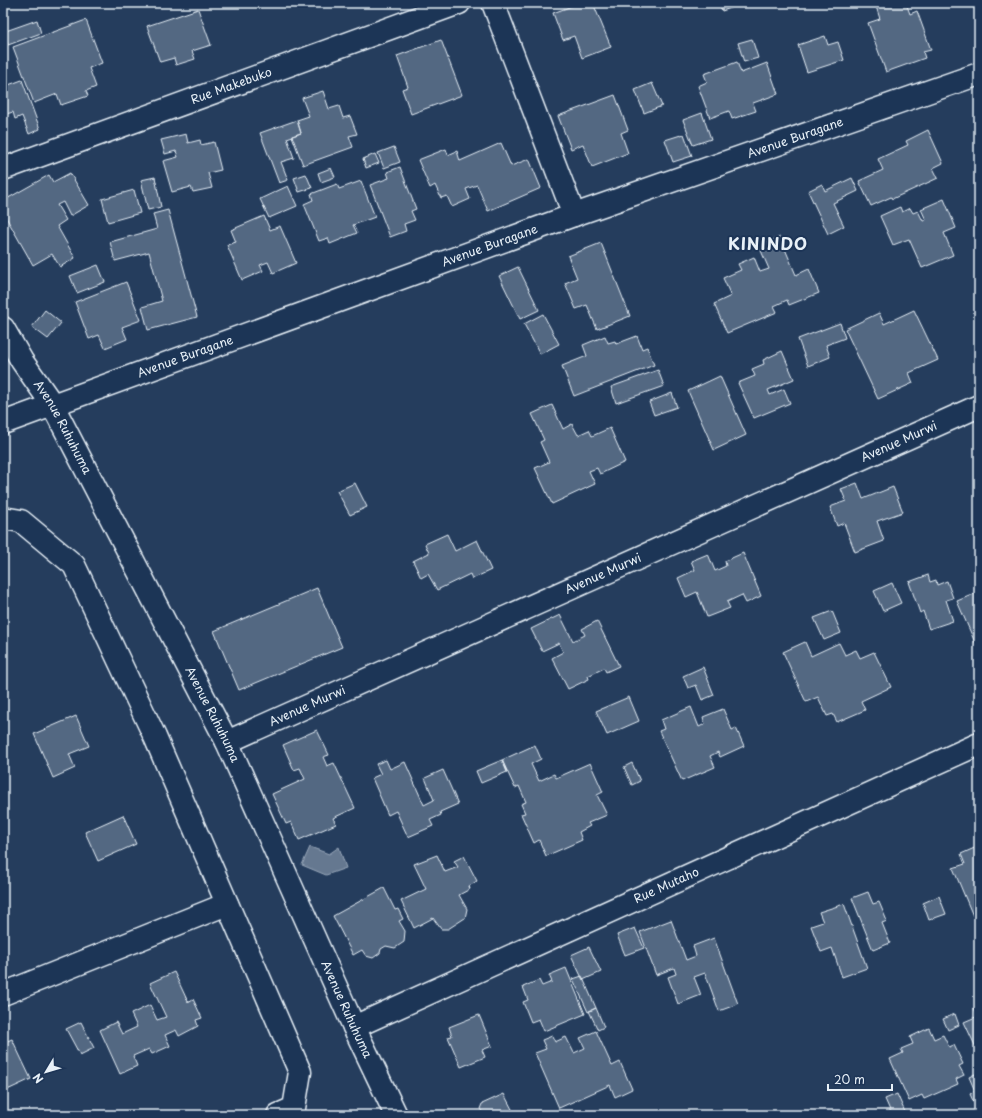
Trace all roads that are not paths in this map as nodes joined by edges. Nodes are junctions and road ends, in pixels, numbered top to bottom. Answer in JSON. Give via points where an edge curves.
{"nodes":[{"id":1,"x":459,"y":3,"type":"edge"},
{"id":2,"x":493,"y":3,"type":"edge"},
{"id":3,"x":979,"y":74,"type":"edge"},
{"id":4,"x":3,"y":169,"type":"edge"},
{"id":5,"x":574,"y":215,"type":"junction"},
{"id":6,"x":3,"y":328,"type":"edge"},
{"id":7,"x":52,"y":404,"type":"junction"},
{"id":8,"x":979,"y":406,"type":"edge"},
{"id":9,"x":3,"y":423,"type":"edge"},
{"id":10,"x":3,"y":518,"type":"edge"},
{"id":11,"x":227,"y":742,"type":"junction"},
{"id":12,"x":979,"y":744,"type":"edge"},
{"id":13,"x":227,"y":904,"type":"junction"},
{"id":14,"x":3,"y":994,"type":"edge"},
{"id":15,"x":354,"y":1027,"type":"junction"},
{"id":16,"x":278,"y":1115,"type":"edge"},
{"id":17,"x":396,"y":1115,"type":"edge"}],
"edges":[{"from":1,"to":4,"type":"street","name":"Rue Makebuko"},
{"from":2,"to":5,"type":"street"},
{"from":3,"to":5,"type":"street","name":"Avenue Buragane"},
{"from":5,"to":7,"type":"street","name":"Avenue Buragane"},
{"from":6,"to":7,"type":"street","name":"Avenue Ruhuhuma"},
{"from":7,"to":9,"type":"street","name":"Avenue Buragane"},
{"from":7,"to":11,"type":"street","name":"Avenue Ruhuhuma"},
{"from":8,"to":11,"type":"street","name":"Avenue Murwi"},
{"from":10,"to":13,"type":"street","via":[[21,522],[74,565],[155,737]]},
{"from":11,"to":15,"type":"street","name":"Avenue Ruhuhuma"},
{"from":12,"to":15,"type":"street","name":"Rue Mutaho"},
{"from":13,"to":14,"type":"street"},
{"from":13,"to":16,"type":"street","via":[[300,1072],[294,1108]]},
{"from":15,"to":17,"type":"street","name":"Avenue Ruhuhuma"}]}
